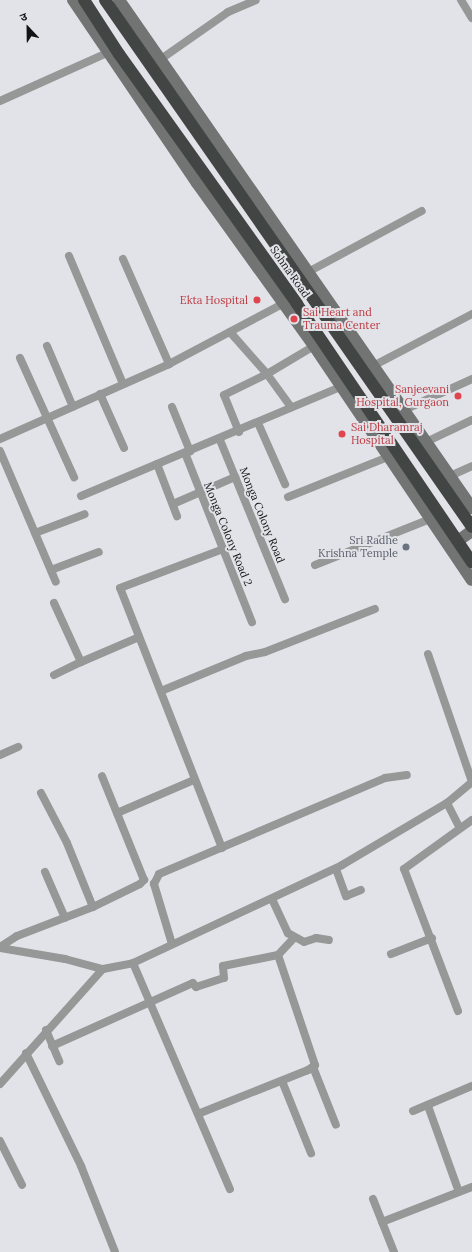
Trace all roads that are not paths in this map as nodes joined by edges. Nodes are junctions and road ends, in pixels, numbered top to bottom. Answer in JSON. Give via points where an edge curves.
{"nodes":[{"id":1,"x":73,"y":0,"type":"edge"},
{"id":2,"x":84,"y":0,"type":"edge"},
{"id":3,"x":105,"y":0,"type":"edge"},
{"id":4,"x":120,"y":0,"type":"edge"},
{"id":5,"x":256,"y":0,"type":"edge"},
{"id":6,"x":461,"y":0,"type":"edge"},
{"id":7,"x":472,"y":18,"type":"edge"},
{"id":8,"x":107,"y":53,"type":"junction"},
{"id":9,"x":161,"y":59,"type":"junction"},
{"id":10,"x":0,"y":101,"type":"edge"},
{"id":11,"x":265,"y":209,"type":"junction"},
{"id":12,"x":422,"y":211,"type":"dead end"},
{"id":13,"x":231,"y":230,"type":"junction"},
{"id":14,"x":69,"y":256,"type":"dead end"},
{"id":15,"x":123,"y":259,"type":"dead end"},
{"id":16,"x":308,"y":272,"type":"junction"},
{"id":17,"x":284,"y":303,"type":"junction"},
{"id":18,"x":472,"y":314,"type":"edge"},
{"id":19,"x":230,"y":332,"type":"junction"},
{"id":20,"x":47,"y":346,"type":"dead end"},
{"id":21,"x":314,"y":346,"type":"junction"},
{"id":22,"x":20,"y":358,"type":"dead end"},
{"id":23,"x":169,"y":364,"type":"junction"},
{"id":24,"x":373,"y":366,"type":"junction"},
{"id":25,"x":267,"y":374,"type":"junction"},
{"id":26,"x":472,"y":379,"type":"edge"},
{"id":27,"x":123,"y":384,"type":"junction"},
{"id":28,"x":340,"y":387,"type":"junction"},
{"id":29,"x":100,"y":394,"type":"junction"},
{"id":30,"x":172,"y":406,"type":"dead end"},
{"id":31,"x":73,"y":407,"type":"junction"},
{"id":32,"x":291,"y":407,"type":"junction"},
{"id":33,"x":404,"y":410,"type":"junction"},
{"id":34,"x":49,"y":417,"type":"junction"},
{"id":35,"x":472,"y":420,"type":"edge"},
{"id":36,"x":258,"y":423,"type":"junction"},
{"id":37,"x":239,"y":432,"type":"junction"},
{"id":38,"x":0,"y":439,"type":"edge"},
{"id":39,"x":220,"y":440,"type":"junction"},
{"id":40,"x":426,"y":442,"type":"junction"},
{"id":41,"x":124,"y":448,"type":"dead end"},
{"id":42,"x":0,"y":451,"type":"edge"},
{"id":43,"x":188,"y":452,"type":"junction"},
{"id":44,"x":388,"y":457,"type":"junction"},
{"id":45,"x":157,"y":464,"type":"junction"},
{"id":46,"x":472,"y":466,"type":"edge"},
{"id":47,"x":450,"y":476,"type":"junction"},
{"id":48,"x":235,"y":477,"type":"junction"},
{"id":49,"x":74,"y":478,"type":"dead end"},
{"id":50,"x":285,"y":484,"type":"dead end"},
{"id":51,"x":200,"y":492,"type":"junction"},
{"id":52,"x":81,"y":496,"type":"dead end"},
{"id":53,"x":288,"y":497,"type":"dead end"},
{"id":54,"x":172,"y":504,"type":"junction"},
{"id":55,"x":472,"y":508,"type":"edge"},
{"id":56,"x":85,"y":514,"type":"dead end"},
{"id":57,"x":177,"y":516,"type":"dead end"},
{"id":58,"x":430,"y":519,"type":"junction"},
{"id":59,"x":471,"y":527,"type":"edge"},
{"id":60,"x":35,"y":533,"type":"junction"},
{"id":61,"x":450,"y":547,"type":"junction"},
{"id":62,"x":223,"y":550,"type":"junction"},
{"id":63,"x":99,"y":552,"type":"dead end"},
{"id":64,"x":472,"y":562,"type":"edge"},
{"id":65,"x":314,"y":565,"type":"dead end"},
{"id":66,"x":51,"y":570,"type":"junction"},
{"id":67,"x":472,"y":580,"type":"edge"},
{"id":68,"x":56,"y":582,"type":"dead end"},
{"id":69,"x":285,"y":599,"type":"dead end"},
{"id":70,"x":54,"y":603,"type":"dead end"},
{"id":71,"x":375,"y":609,"type":"dead end"},
{"id":72,"x":252,"y":622,"type":"dead end"},
{"id":73,"x":139,"y":637,"type":"junction"},
{"id":74,"x":428,"y":654,"type":"dead end"},
{"id":75,"x":81,"y":662,"type":"junction"},
{"id":76,"x":54,"y":675,"type":"dead end"},
{"id":77,"x":161,"y":691,"type":"junction"},
{"id":78,"x":18,"y":747,"type":"dead end"},
{"id":79,"x":0,"y":755,"type":"edge"},
{"id":80,"x":102,"y":776,"type":"dead end"},
{"id":81,"x":407,"y":776,"type":"dead end"},
{"id":82,"x":194,"y":780,"type":"junction"},
{"id":83,"x":472,"y":782,"type":"edge"},
{"id":84,"x":41,"y":793,"type":"dead end"},
{"id":85,"x":446,"y":803,"type":"junction"},
{"id":86,"x":117,"y":813,"type":"junction"},
{"id":87,"x":472,"y":820,"type":"edge"},
{"id":88,"x":459,"y":827,"type":"junction"},
{"id":89,"x":222,"y":848,"type":"junction"},
{"id":90,"x":336,"y":869,"type":"junction"},
{"id":91,"x":45,"y":872,"type":"dead end"},
{"id":92,"x":361,"y":890,"type":"dead end"},
{"id":93,"x":272,"y":899,"type":"junction"},
{"id":94,"x":93,"y":906,"type":"junction"},
{"id":95,"x":65,"y":918,"type":"junction"},
{"id":96,"x":294,"y":938,"type":"junction"},
{"id":97,"x":432,"y":938,"type":"junction"},
{"id":98,"x":329,"y":940,"type":"dead end"},
{"id":99,"x":172,"y":944,"type":"junction"},
{"id":100,"x":0,"y":948,"type":"edge"},
{"id":101,"x":391,"y":954,"type":"dead end"},
{"id":102,"x":278,"y":955,"type":"junction"},
{"id":103,"x":133,"y":963,"type":"junction"},
{"id":104,"x":103,"y":969,"type":"junction"},
{"id":105,"x":148,"y":1004,"type":"junction"},
{"id":106,"x":458,"y":1011,"type":"dead end"},
{"id":107,"x":46,"y":1030,"type":"junction"},
{"id":108,"x":52,"y":1046,"type":"junction"},
{"id":109,"x":26,"y":1053,"type":"junction"},
{"id":110,"x":59,"y":1061,"type":"dead end"},
{"id":111,"x":313,"y":1067,"type":"junction"},
{"id":112,"x":282,"y":1081,"type":"junction"},
{"id":113,"x":0,"y":1084,"type":"edge"},
{"id":114,"x":472,"y":1086,"type":"edge"},
{"id":115,"x":428,"y":1106,"type":"junction"},
{"id":116,"x":413,"y":1111,"type":"dead end"},
{"id":117,"x":198,"y":1114,"type":"junction"},
{"id":118,"x":336,"y":1125,"type":"dead end"},
{"id":119,"x":0,"y":1141,"type":"edge"},
{"id":120,"x":310,"y":1153,"type":"dead end"},
{"id":121,"x":22,"y":1185,"type":"dead end"},
{"id":122,"x":472,"y":1187,"type":"edge"},
{"id":123,"x":230,"y":1189,"type":"dead end"},
{"id":124,"x":459,"y":1192,"type":"junction"},
{"id":125,"x":373,"y":1199,"type":"dead end"},
{"id":126,"x":382,"y":1222,"type":"junction"},
{"id":127,"x":116,"y":1252,"type":"edge"},
{"id":128,"x":394,"y":1252,"type":"edge"}],
"edges":[{"from":1,"to":8,"type":"main road"},
{"from":2,"to":64,"type":"highway","name":"Sohna Road"},
{"from":3,"to":59,"type":"highway","name":"Sohna Road"},
{"from":4,"to":9,"type":"main road"},
{"from":5,"to":9,"type":"street","via":[[228,12]]},
{"from":6,"to":7,"type":"street"},
{"from":8,"to":10,"type":"street"},
{"from":8,"to":13,"type":"main road"},
{"from":9,"to":11,"type":"main road"},
{"from":11,"to":13,"type":"main road"},
{"from":11,"to":16,"type":"main road"},
{"from":12,"to":16,"type":"street"},
{"from":13,"to":17,"type":"main road"},
{"from":14,"to":27,"type":"street"},
{"from":15,"to":23,"type":"street"},
{"from":16,"to":24,"type":"main road"},
{"from":17,"to":19,"type":"street"},
{"from":17,"to":21,"type":"main road"},
{"from":18,"to":24,"type":"street"},
{"from":19,"to":23,"type":"street"},
{"from":19,"to":25,"type":"street"},
{"from":20,"to":31,"type":"street"},
{"from":21,"to":25,"type":"street"},
{"from":21,"to":28,"type":"main road"},
{"from":22,"to":34,"type":"street"},
{"from":23,"to":27,"type":"street"},
{"from":24,"to":33,"type":"main road"},
{"from":25,"to":32,"type":"street"},
{"from":25,"to":37,"type":"street","via":[[224,395]]},
{"from":26,"to":33,"type":"street"},
{"from":27,"to":29,"type":"street"},
{"from":28,"to":32,"type":"street"},
{"from":28,"to":44,"type":"main road"},
{"from":29,"to":31,"type":"street"},
{"from":29,"to":41,"type":"street"},
{"from":30,"to":43,"type":"street","name":"Monga Colony Road 2"},
{"from":31,"to":34,"type":"street"},
{"from":32,"to":36,"type":"street"},
{"from":33,"to":40,"type":"main road"},
{"from":34,"to":38,"type":"street"},
{"from":34,"to":49,"type":"street"},
{"from":35,"to":40,"type":"street"},
{"from":36,"to":37,"type":"street"},
{"from":36,"to":50,"type":"street"},
{"from":37,"to":39,"type":"street"},
{"from":39,"to":43,"type":"street"},
{"from":39,"to":48,"type":"street","name":"Monga Colony Road"},
{"from":40,"to":47,"type":"main road"},
{"from":42,"to":60,"type":"street"},
{"from":43,"to":45,"type":"street"},
{"from":43,"to":51,"type":"street","name":"Monga Colony Road 2"},
{"from":44,"to":53,"type":"street"},
{"from":44,"to":58,"type":"main road"},
{"from":45,"to":52,"type":"street"},
{"from":45,"to":54,"type":"street"},
{"from":46,"to":47,"type":"street"},
{"from":47,"to":55,"type":"main road"},
{"from":48,"to":51,"type":"street"},
{"from":48,"to":69,"type":"street","name":"Monga Colony Road"},
{"from":51,"to":54,"type":"street"},
{"from":51,"to":62,"type":"street","name":"Monga Colony Road 2"},
{"from":54,"to":57,"type":"street"},
{"from":56,"to":60,"type":"street"},
{"from":58,"to":61,"type":"main road"},
{"from":58,"to":65,"type":"street"},
{"from":59,"to":61,"type":"main road"},
{"from":60,"to":66,"type":"street"},
{"from":61,"to":67,"type":"main road"},
{"from":62,"to":72,"type":"street","name":"Monga Colony Road 2"},
{"from":62,"to":73,"type":"street","via":[[120,588]]},
{"from":63,"to":66,"type":"street"},
{"from":66,"to":68,"type":"street"},
{"from":70,"to":75,"type":"street"},
{"from":71,"to":77,"type":"street","via":[[264,652],[246,656]]},
{"from":73,"to":75,"type":"street"},
{"from":73,"to":77,"type":"street"},
{"from":74,"to":83,"type":"street"},
{"from":75,"to":76,"type":"street"},
{"from":77,"to":82,"type":"street"},
{"from":78,"to":79,"type":"street"},
{"from":80,"to":86,"type":"street"},
{"from":81,"to":89,"type":"street","via":[[385,778]]},
{"from":82,"to":86,"type":"street"},
{"from":82,"to":89,"type":"street"},
{"from":83,"to":85,"type":"street"},
{"from":84,"to":94,"type":"street","via":[[67,843]]},
{"from":85,"to":88,"type":"street"},
{"from":85,"to":90,"type":"street"},
{"from":86,"to":94,"type":"street","via":[[144,880]]},
{"from":87,"to":88,"type":"street"},
{"from":88,"to":97,"type":"street","via":[[404,869]]},
{"from":89,"to":99,"type":"street","via":[[157,876],[154,884]]},
{"from":90,"to":92,"type":"street","via":[[346,896]]},
{"from":90,"to":93,"type":"street"},
{"from":91,"to":95,"type":"street"},
{"from":93,"to":96,"type":"street","via":[[288,933]]},
{"from":93,"to":99,"type":"street"},
{"from":94,"to":95,"type":"street"},
{"from":95,"to":100,"type":"street","via":[[17,936]]},
{"from":96,"to":98,"type":"street","via":[[304,942],[316,938]]},
{"from":96,"to":102,"type":"street"},
{"from":97,"to":101,"type":"street"},
{"from":97,"to":106,"type":"street"},
{"from":99,"to":103,"type":"street"},
{"from":100,"to":104,"type":"street","via":[[65,959]]},
{"from":102,"to":105,"type":"street","via":[[223,966],[224,978],[196,987],[193,983]]},
{"from":102,"to":111,"type":"street","via":[[290,996],[316,1063]]},
{"from":103,"to":104,"type":"street"},
{"from":103,"to":105,"type":"street"},
{"from":104,"to":107,"type":"street"},
{"from":105,"to":108,"type":"street"},
{"from":105,"to":117,"type":"street"},
{"from":107,"to":108,"type":"street"},
{"from":107,"to":109,"type":"street"},
{"from":108,"to":110,"type":"street"},
{"from":109,"to":113,"type":"street"},
{"from":109,"to":127,"type":"street","via":[[81,1166]]},
{"from":111,"to":112,"type":"street"},
{"from":111,"to":118,"type":"street"},
{"from":112,"to":117,"type":"street"},
{"from":112,"to":120,"type":"street"},
{"from":114,"to":115,"type":"street"},
{"from":115,"to":116,"type":"street"},
{"from":115,"to":124,"type":"street"},
{"from":117,"to":123,"type":"street"},
{"from":119,"to":121,"type":"street"},
{"from":122,"to":124,"type":"street"},
{"from":124,"to":126,"type":"street"},
{"from":125,"to":126,"type":"street"},
{"from":126,"to":128,"type":"street"}]}
